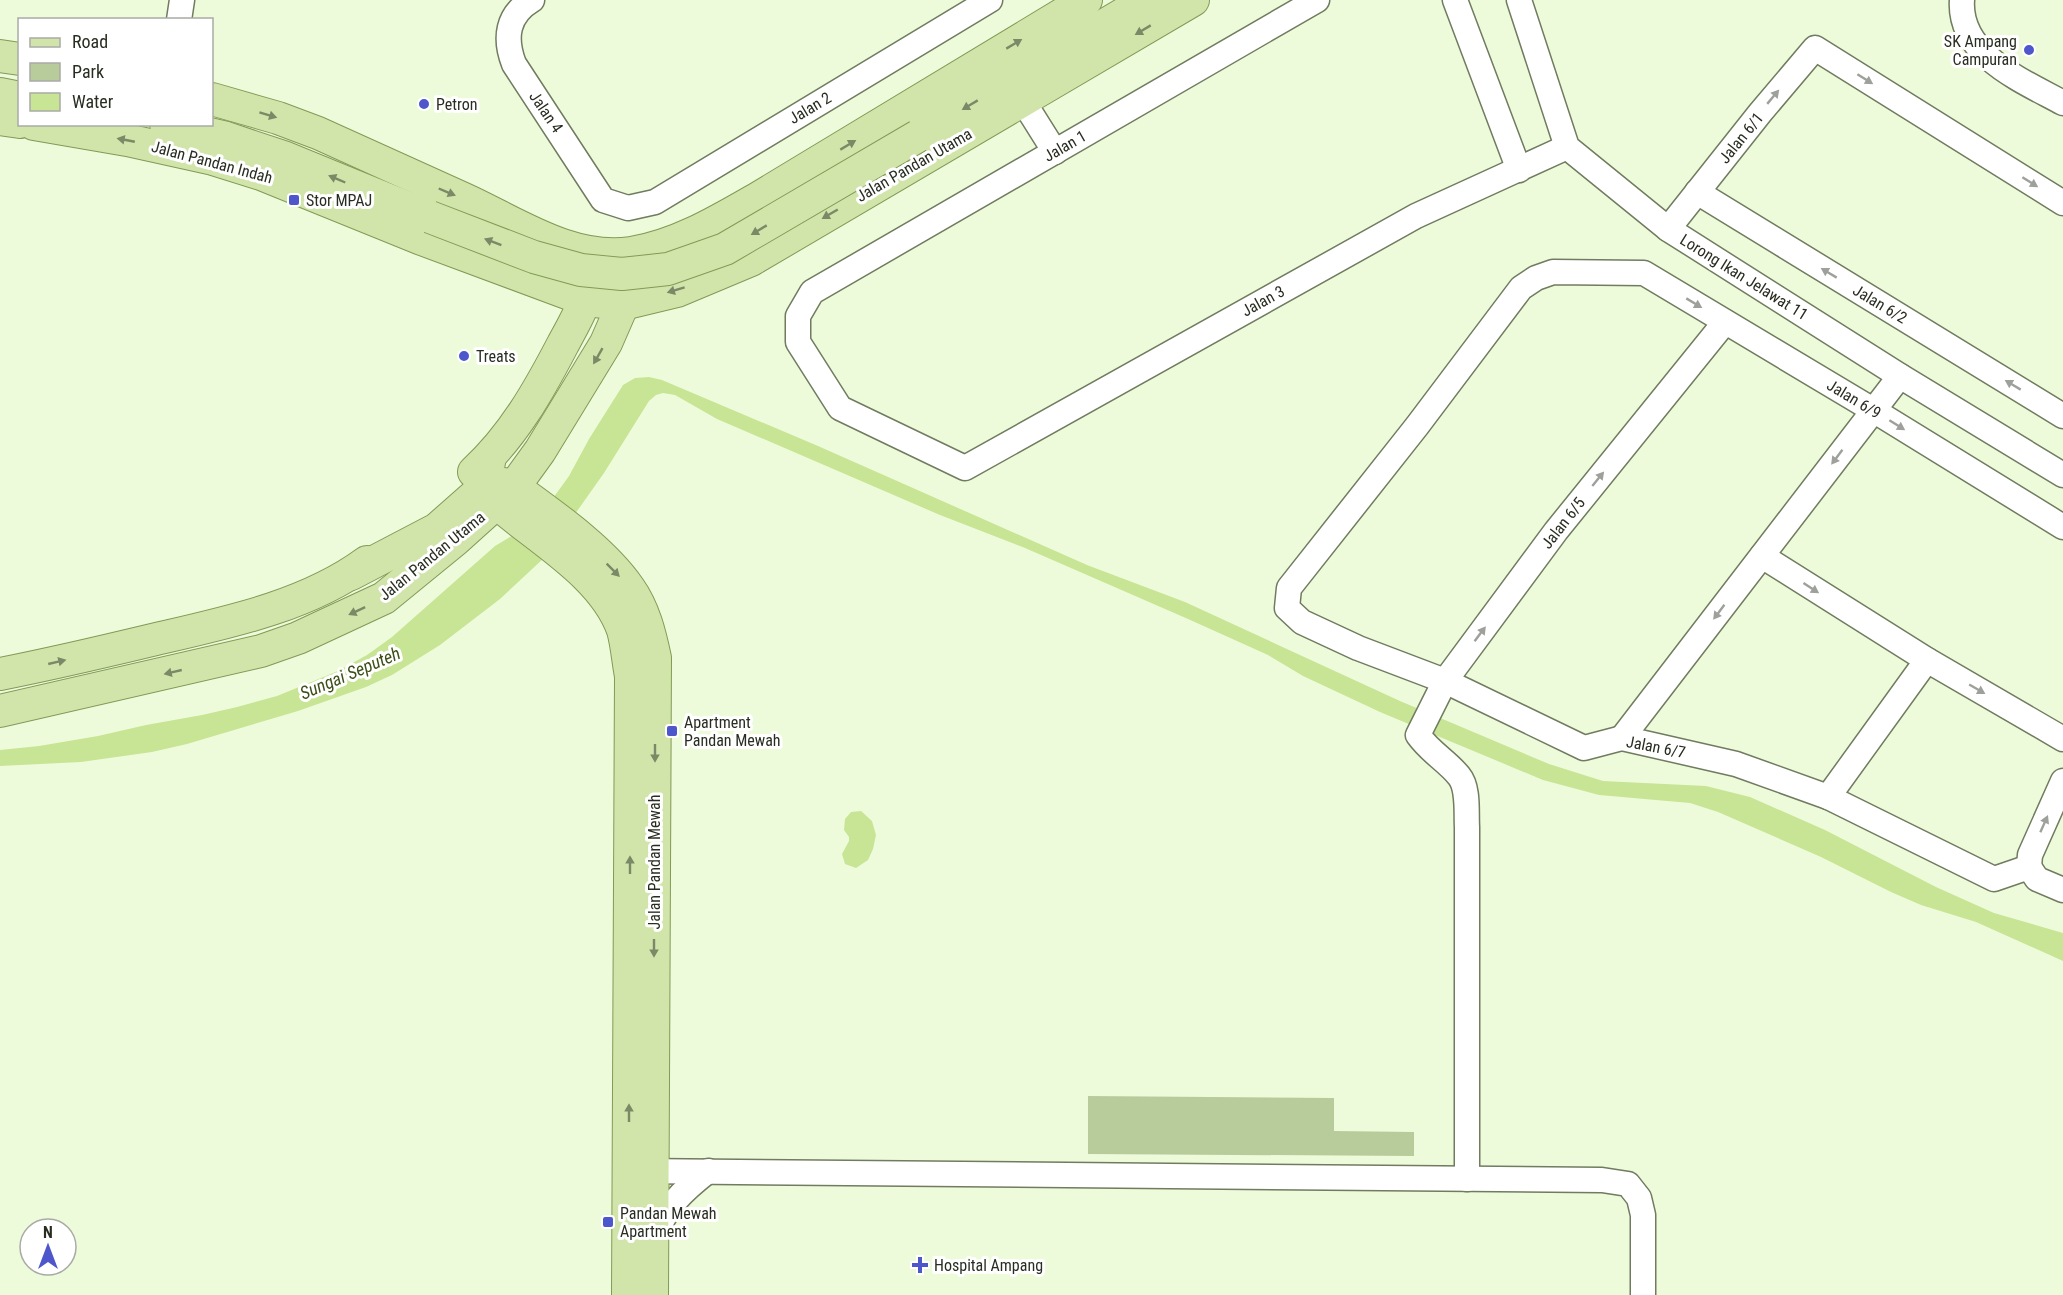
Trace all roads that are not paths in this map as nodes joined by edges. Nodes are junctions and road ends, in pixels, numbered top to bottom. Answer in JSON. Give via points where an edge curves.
{"nodes":[{"id":1,"x":182,"y":0,"type":"edge"},
{"id":2,"x":532,"y":0,"type":"edge"},
{"id":3,"x":990,"y":0,"type":"edge"},
{"id":4,"x":1086,"y":0,"type":"edge"},
{"id":5,"x":1147,"y":0,"type":"edge"},
{"id":6,"x":1193,"y":0,"type":"edge"},
{"id":7,"x":1317,"y":0,"type":"edge"},
{"id":8,"x":1455,"y":0,"type":"edge"},
{"id":9,"x":1519,"y":0,"type":"edge"},
{"id":10,"x":1962,"y":0,"type":"edge"},
{"id":11,"x":179,"y":18,"type":"edge"},
{"id":12,"x":0,"y":56,"type":"edge"},
{"id":13,"x":18,"y":59,"type":"edge"},
{"id":14,"x":0,"y":94,"type":"edge"},
{"id":15,"x":18,"y":98,"type":"edge"},
{"id":16,"x":213,"y":99,"type":"edge"},
{"id":17,"x":1023,"y":101,"type":"junction"},
{"id":18,"x":2063,"y":103,"type":"edge"},
{"id":19,"x":0,"y":119,"type":"edge"},
{"id":20,"x":18,"y":122,"type":"edge"},
{"id":21,"x":46,"y":126,"type":"edge"},
{"id":22,"x":175,"y":126,"type":"edge"},
{"id":23,"x":1567,"y":147,"type":"junction"},
{"id":24,"x":1055,"y":152,"type":"junction"},
{"id":25,"x":1519,"y":170,"type":"junction"},
{"id":26,"x":1697,"y":192,"type":"junction"},
{"id":27,"x":2063,"y":203,"type":"edge"},
{"id":28,"x":628,"y":208,"type":"joint"},
{"id":29,"x":706,"y":227,"type":"junction"},
{"id":30,"x":1668,"y":229,"type":"junction"},
{"id":31,"x":536,"y":233,"type":"junction"},
{"id":32,"x":599,"y":253,"type":"junction"},
{"id":33,"x":630,"y":253,"type":"junction"},
{"id":34,"x":727,"y":271,"type":"junction"},
{"id":35,"x":518,"y":276,"type":"junction"},
{"id":36,"x":586,"y":300,"type":"junction"},
{"id":37,"x":623,"y":303,"type":"junction"},
{"id":38,"x":1725,"y":322,"type":"junction"},
{"id":39,"x":1900,"y":376,"type":"junction"},
{"id":40,"x":1873,"y":410,"type":"junction"},
{"id":41,"x":2063,"y":416,"type":"edge"},
{"id":42,"x":965,"y":468,"type":"joint"},
{"id":43,"x":2063,"y":475,"type":"edge"},
{"id":44,"x":513,"y":495,"type":"junction"},
{"id":45,"x":2063,"y":527,"type":"edge"},
{"id":46,"x":1762,"y":556,"type":"junction"},
{"id":47,"x":1287,"y":608,"type":"joint"},
{"id":48,"x":1927,"y":660,"type":"junction"},
{"id":49,"x":0,"y":674,"type":"edge"},
{"id":50,"x":1445,"y":681,"type":"junction"},
{"id":51,"x":0,"y":711,"type":"edge"},
{"id":52,"x":1622,"y":738,"type":"junction"},
{"id":53,"x":2063,"y":739,"type":"edge"},
{"id":54,"x":2063,"y":781,"type":"edge"},
{"id":55,"x":1828,"y":797,"type":"junction"},
{"id":56,"x":2029,"y":867,"type":"junction"},
{"id":57,"x":2063,"y":890,"type":"edge"},
{"id":58,"x":708,"y":1171,"type":"junction"},
{"id":59,"x":641,"y":1172,"type":"junction"},
{"id":60,"x":1467,"y":1179,"type":"junction"},
{"id":61,"x":652,"y":1240,"type":"junction"},
{"id":62,"x":628,"y":1295,"type":"edge"},
{"id":63,"x":652,"y":1295,"type":"edge"},
{"id":64,"x":1643,"y":1295,"type":"edge"}],
"edges":[{"from":1,"to":11,"type":"street"},
{"from":2,"to":28,"type":"street","name":"Jalan 4","via":[[513,17],[508,33],[514,64],[603,200]]},
{"from":3,"to":28,"type":"street","name":"Jalan 2","via":[[654,202]]},
{"from":29,"to":4,"type":"main road","one_way":true},
{"from":5,"to":22,"type":"main road","one_way":true,"bridge":true,"via":[[726,249],[668,269],[622,274],[581,270],[534,258],[286,158]]},
{"from":6,"to":17,"type":"main road","name":"Jalan Pandan Utama","one_way":true},
{"from":7,"to":24,"type":"street","name":"Jalan 1"},
{"from":8,"to":25,"type":"street"},
{"from":9,"to":23,"type":"street"},
{"from":10,"to":18,"type":"street","via":[[1965,28],[1977,46],[2013,75]]},
{"from":12,"to":13,"type":"main road"},
{"from":14,"to":15,"type":"main road"},
{"from":16,"to":31,"type":"main road","one_way":true,"via":[[318,133]]},
{"from":17,"to":24,"type":"street"},
{"from":17,"to":34,"type":"main road","name":"Jalan Pandan Utama","one_way":true},
{"from":19,"to":20,"type":"main road"},
{"from":35,"to":21,"type":"main road","name":"Jalan Pandan Indah","one_way":true,"via":[[261,174],[213,159]]},
{"from":23,"to":25,"type":"street","name":"Jalan 3"},
{"from":23,"to":30,"type":"street","name":"Lorong Ikan Jelawat 11"},
{"from":24,"to":42,"type":"street","name":"Jalan 1","via":[[812,292],[798,316],[798,342],[840,408]]},
{"from":25,"to":42,"type":"street","name":"Jalan 3","via":[[1416,216]]},
{"from":26,"to":27,"type":"street","name":"Jalan 6/1","one_way":true,"via":[[1815,48]]},
{"from":26,"to":30,"type":"street","name":"Jalan 6/1"},
{"from":41,"to":26,"type":"street","name":"Jalan 6/2","one_way":true},
{"from":29,"to":33,"type":"main road"},
{"from":29,"to":34,"type":"main road","via":[[695,247],[696,258],[716,272]]},
{"from":30,"to":39,"type":"street","name":"Lorong Ikan Jelawat 11"},
{"from":31,"to":32,"type":"main road","via":[[556,243]]},
{"from":31,"to":35,"type":"main road","via":[[542,254],[540,263]]},
{"from":32,"to":33,"type":"main road"},
{"from":32,"to":36,"type":"main road","name":"Jalan Pandan Utama"},
{"from":33,"to":37,"type":"main road","name":"Jalan Pandan Utama"},
{"from":34,"to":37,"type":"main road","name":"Jalan Pandan Utama","one_way":true,"via":[[677,291]]},
{"from":35,"to":36,"type":"main road","name":"Jalan Pandan Indah"},
{"from":36,"to":37,"type":"main road","name":"Jalan Pandan Utama"},
{"from":36,"to":44,"type":"main road","name":"Jalan Pandan Utama","via":[[537,395],[507,437]]},
{"from":37,"to":44,"type":"main road","name":"Jalan Pandan Utama","one_way":true,"via":[[606,343]]},
{"from":38,"to":40,"type":"street","name":"Jalan 6/9"},
{"from":47,"to":38,"type":"street","name":"Jalan 6/9","one_way":true,"via":[[1289,588],[1521,288],[1536,278],[1553,272],[1644,273]]},
{"from":50,"to":38,"type":"street","name":"Jalan 6/5","one_way":true,"via":[[1556,531]]},
{"from":39,"to":40,"type":"street"},
{"from":39,"to":43,"type":"street","name":"Lorong Ikan Jelawat 11"},
{"from":40,"to":45,"type":"street","name":"Jalan 6/9","one_way":true},
{"from":40,"to":46,"type":"street","one_way":true},
{"from":49,"to":44,"type":"main road","one_way":true,"via":[[239,619],[316,591],[436,529]]},
{"from":44,"to":51,"type":"main road","name":"Jalan Pandan Utama","one_way":true,"via":[[384,598],[298,638],[261,651]]},
{"from":44,"to":59,"type":"main road","name":"Jalan Pandan Mewah","via":[[562,538],[618,574],[631,590],[650,633],[655,658]]},
{"from":46,"to":48,"type":"street","one_way":true},
{"from":46,"to":52,"type":"street","one_way":true},
{"from":47,"to":50,"type":"street","name":"Jalan 6/7","via":[[1302,622],[1358,648]]},
{"from":48,"to":53,"type":"street","one_way":true},
{"from":48,"to":55,"type":"street"},
{"from":50,"to":52,"type":"street","name":"Jalan 6/7","via":[[1584,748]]},
{"from":50,"to":60,"type":"street","name":"Jalan 6/5","via":[[1418,735],[1427,748],[1460,776],[1465,789]]},
{"from":52,"to":55,"type":"street","name":"Jalan 6/7","via":[[1736,764]]},
{"from":56,"to":54,"type":"street","one_way":true,"via":[[2030,855]]},
{"from":55,"to":56,"type":"street","name":"Jalan 6/7","via":[[1994,879]]},
{"from":56,"to":57,"type":"street","via":[[2037,879]]},
{"from":58,"to":59,"type":"street"},
{"from":58,"to":60,"type":"street"},
{"from":58,"to":61,"type":"street","via":[[670,1205]]},
{"from":59,"to":61,"type":"main road","name":"Jalan Pandan Mewah"},
{"from":59,"to":62,"type":"main road","name":"Jalan Pandan Mewah"},
{"from":60,"to":64,"type":"street","via":[[1602,1180],[1628,1184],[1639,1198],[1643,1215]]},
{"from":61,"to":63,"type":"main road","name":"Jalan Pandan Mewah"}]}
